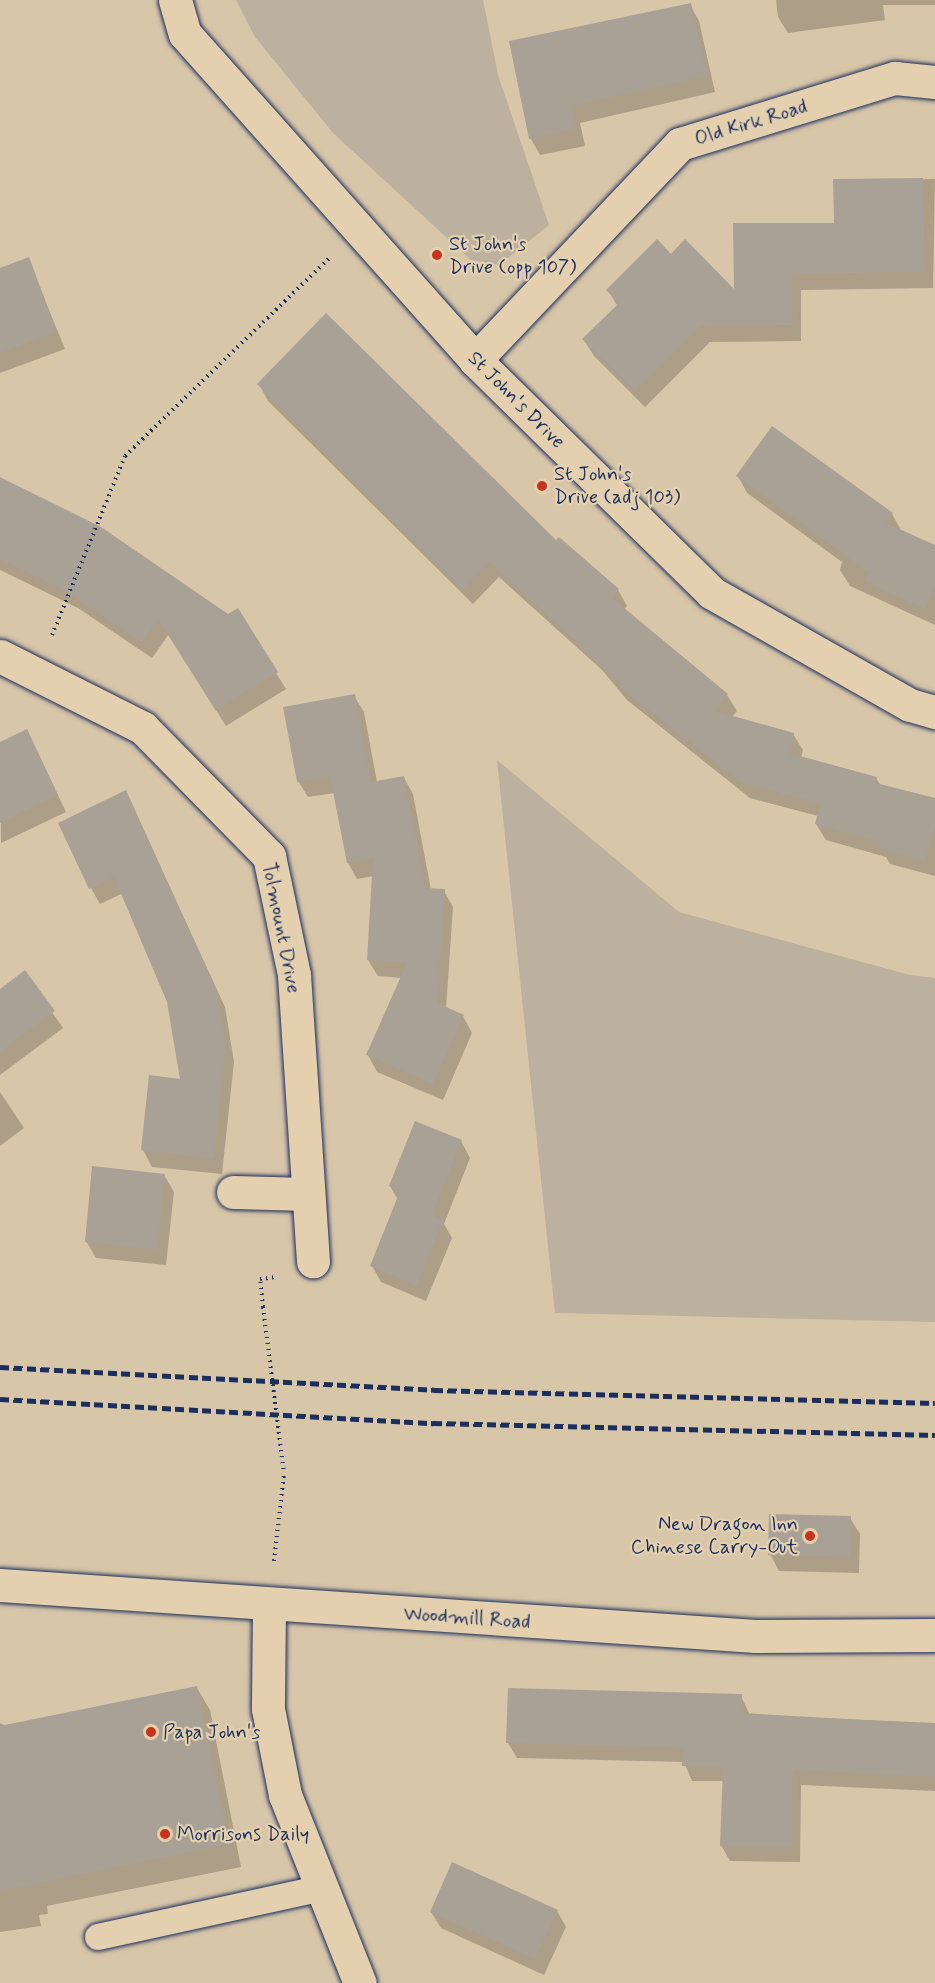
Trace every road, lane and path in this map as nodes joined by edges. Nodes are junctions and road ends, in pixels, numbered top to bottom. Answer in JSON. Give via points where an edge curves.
{"nodes":[{"id":1,"x":175,"y":0,"type":"edge"},
{"id":2,"x":935,"y":82,"type":"edge"},
{"id":3,"x":358,"y":229,"type":"junction"},
{"id":4,"x":475,"y":360,"type":"junction"},
{"id":5,"x":0,"y":656,"type":"edge"},
{"id":6,"x":36,"y":674,"type":"junction"},
{"id":7,"x":935,"y":712,"type":"edge"},
{"id":8,"x":232,"y":1192,"type":"dead end"},
{"id":9,"x":308,"y":1194,"type":"junction"},
{"id":10,"x":313,"y":1261,"type":"dead end"},
{"id":11,"x":260,"y":1279,"type":"dead end"},
{"id":12,"x":0,"y":1585,"type":"edge"},
{"id":13,"x":269,"y":1606,"type":"junction"},
{"id":14,"x":935,"y":1635,"type":"edge"},
{"id":15,"x":323,"y":1887,"type":"junction"},
{"id":16,"x":98,"y":1936,"type":"dead end"},
{"id":17,"x":360,"y":1983,"type":"edge"}],
"edges":[{"from":1,"to":3,"type":"street","name":"St John's Drive","via":[[185,34]]},
{"from":2,"to":4,"type":"street","name":"Old Kirk Road","via":[[894,78],[680,144]]},
{"from":3,"to":4,"type":"street","name":"St John's Drive"},
{"from":3,"to":6,"type":"path","via":[[125,456]]},
{"from":4,"to":7,"type":"street","name":"St John's Drive","via":[[712,593],[910,705]]},
{"from":5,"to":6,"type":"street","name":"Tolmount Drive"},
{"from":6,"to":9,"type":"street","name":"Tolmount Drive","via":[[142,728],[269,856],[294,975]]},
{"from":8,"to":9,"type":"street"},
{"from":9,"to":10,"type":"street","name":"Tolmount Drive"},
{"from":11,"to":13,"type":"path","bridge":true,"via":[[284,1473]]},
{"from":12,"to":13,"type":"street","name":"Woodmill Road"},
{"from":13,"to":14,"type":"street","name":"Woodmill Road","via":[[755,1636]]},
{"from":13,"to":15,"type":"street","via":[[268,1709],[285,1795]]},
{"from":15,"to":16,"type":"lane"},
{"from":15,"to":17,"type":"street"}]}
